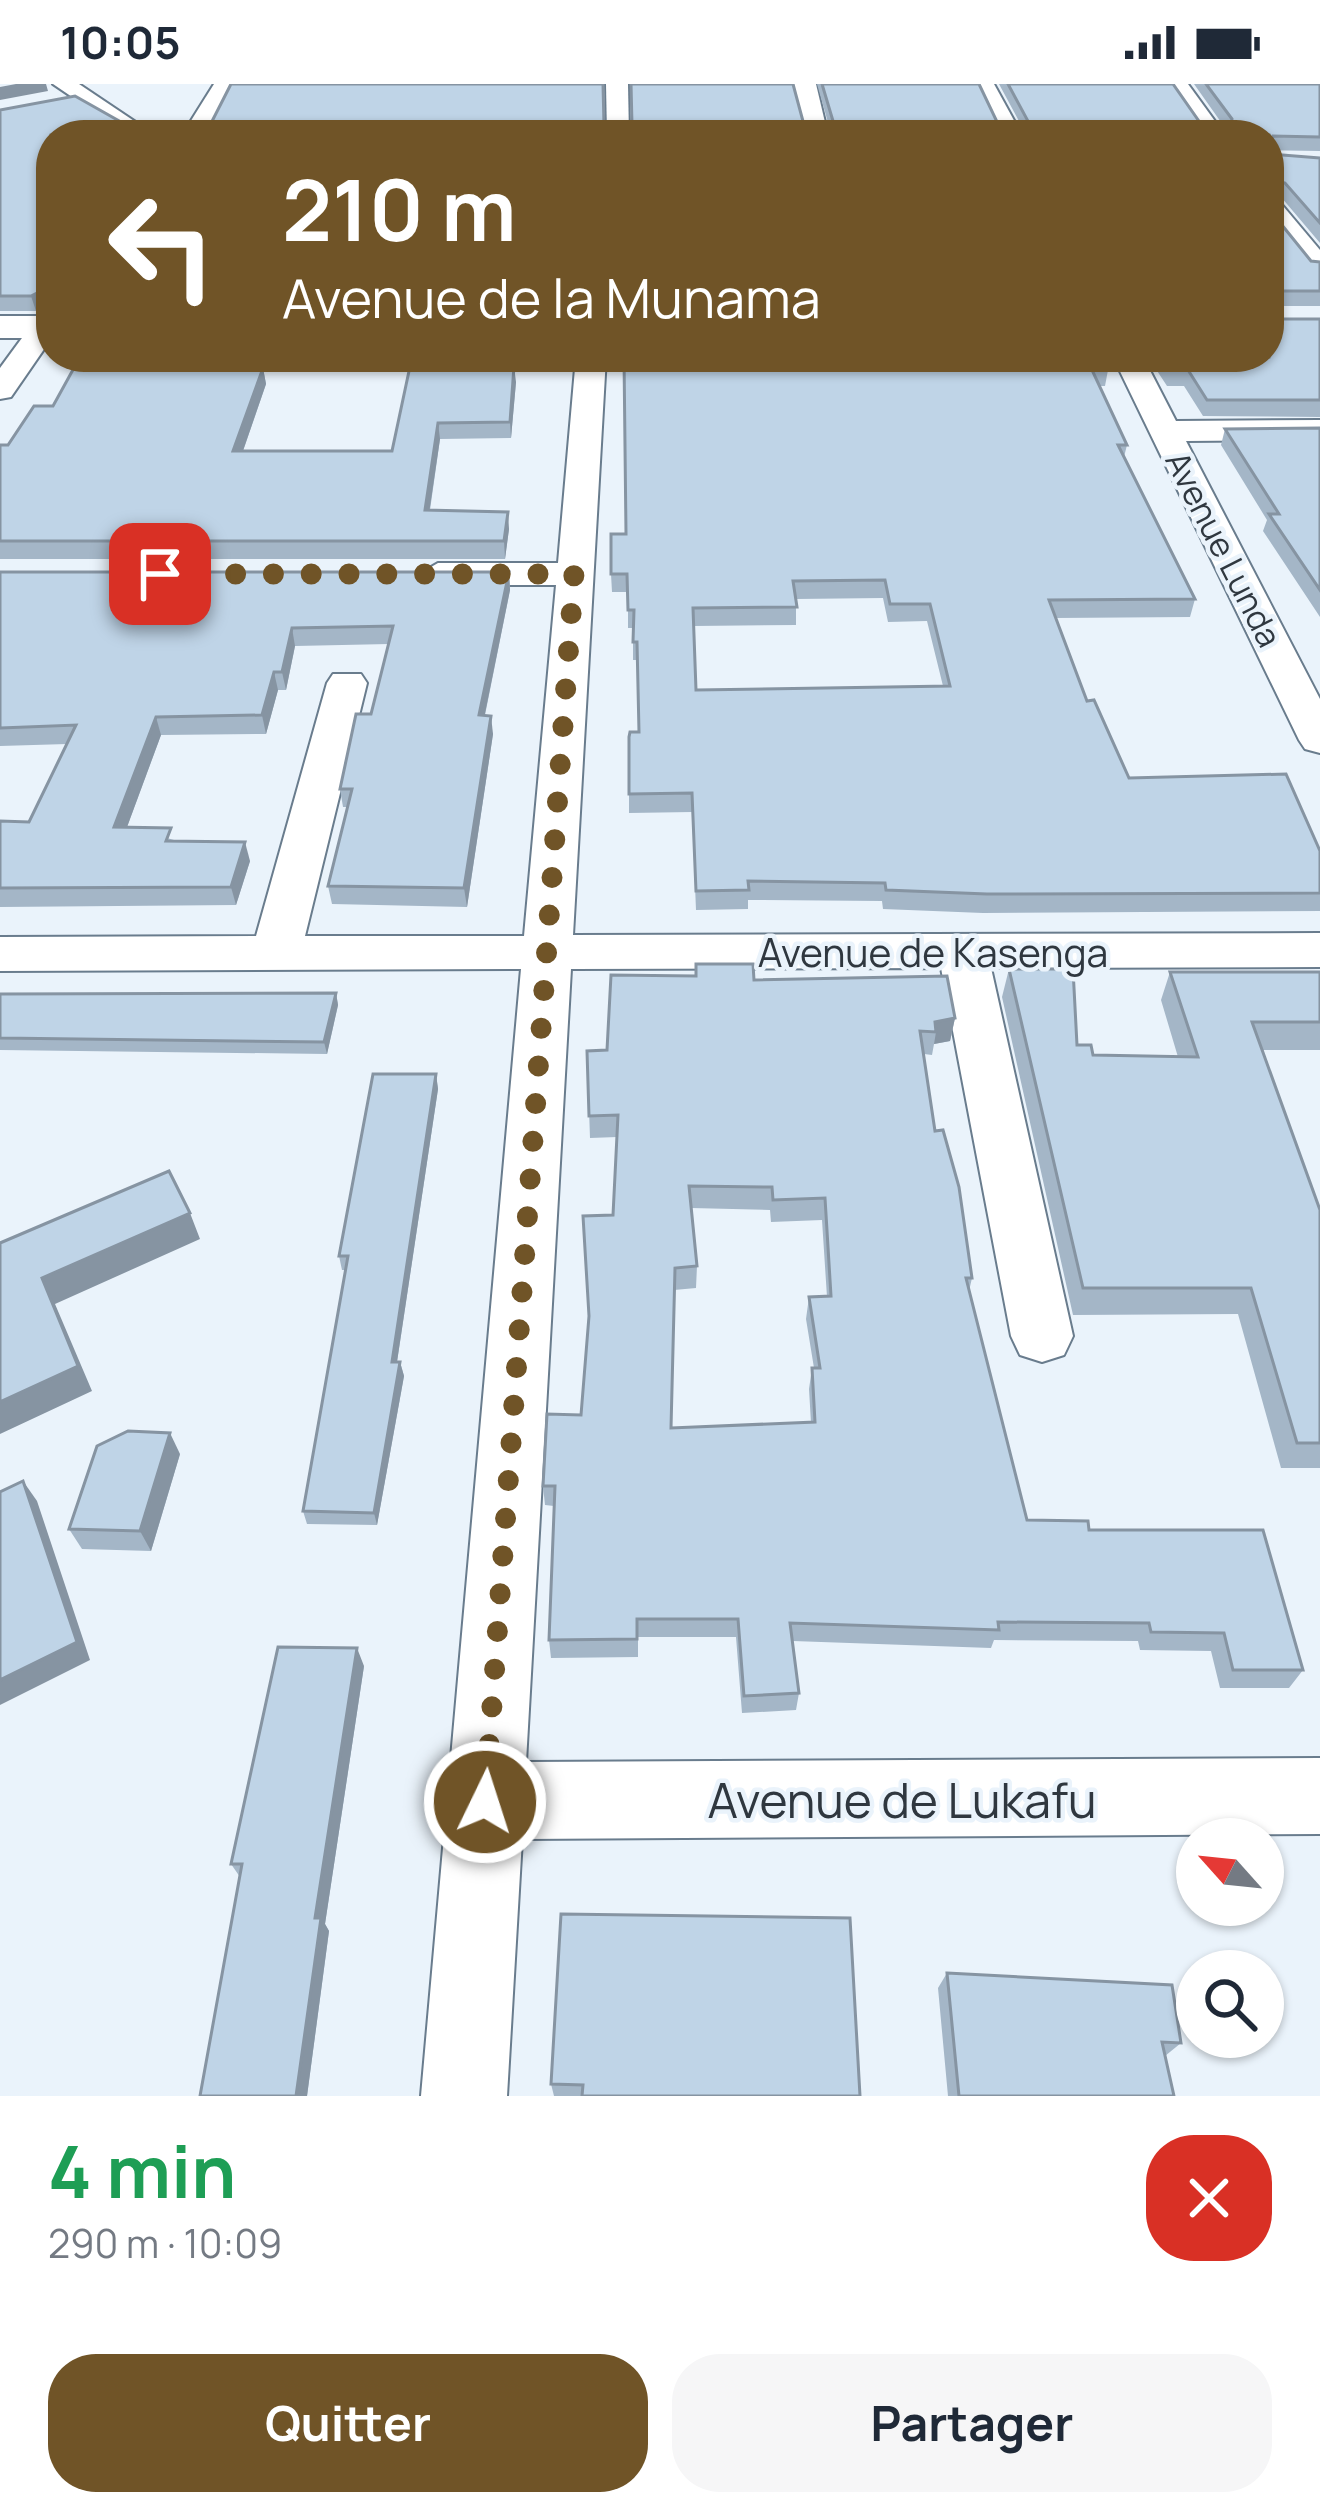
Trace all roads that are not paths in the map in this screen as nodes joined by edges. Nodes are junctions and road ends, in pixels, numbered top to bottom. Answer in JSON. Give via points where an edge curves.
{"nodes":[{"id":1,"x":64,"y":84,"type":"edge"},
{"id":2,"x":225,"y":84,"type":"edge"},
{"id":3,"x":617,"y":84,"type":"edge"},
{"id":4,"x":805,"y":84,"type":"edge"},
{"id":5,"x":983,"y":84,"type":"edge"},
{"id":6,"x":1177,"y":84,"type":"edge"},
{"id":7,"x":86,"y":96,"type":"junction"},
{"id":8,"x":43,"y":104,"type":"edge"},
{"id":9,"x":122,"y":120,"type":"edge"},
{"id":10,"x":203,"y":120,"type":"edge"},
{"id":11,"x":617,"y":120,"type":"edge"},
{"id":12,"x":813,"y":120,"type":"edge"},
{"id":13,"x":1002,"y":120,"type":"edge"},
{"id":14,"x":1203,"y":120,"type":"edge"},
{"id":15,"x":1284,"y":223,"type":"edge"},
{"id":16,"x":1320,"y":267,"type":"edge"},
{"id":17,"x":36,"y":325,"type":"edge"},
{"id":18,"x":0,"y":327,"type":"edge"},
{"id":19,"x":36,"y":342,"type":"edge"},
{"id":20,"x":590,"y":372,"type":"edge"},
{"id":21,"x":1136,"y":372,"type":"edge"},
{"id":22,"x":0,"y":390,"type":"edge"},
{"id":23,"x":1320,"y":430,"type":"edge"},
{"id":24,"x":1165,"y":431,"type":"junction"},
{"id":25,"x":406,"y":574,"type":"edge"},
{"id":26,"x":574,"y":574,"type":"junction"},
{"id":27,"x":347,"y":683,"type":"dead end"},
{"id":28,"x":1320,"y":740,"type":"edge"},
{"id":29,"x":1320,"y":950,"type":"edge"},
{"id":30,"x":276,"y":952,"type":"junction"},
{"id":31,"x":962,"y":952,"type":"junction"},
{"id":32,"x":546,"y":953,"type":"junction"},
{"id":33,"x":0,"y":954,"type":"edge"},
{"id":34,"x":1042,"y":1336,"type":"dead end"},
{"id":35,"x":1320,"y":1796,"type":"edge"},
{"id":36,"x":485,"y":1802,"type":"junction"},
{"id":37,"x":464,"y":2096,"type":"edge"}],
"edges":[{"from":1,"to":7,"type":"street"},
{"from":2,"to":10,"type":"street"},
{"from":3,"to":11,"type":"street"},
{"from":4,"to":12,"type":"street"},
{"from":5,"to":13,"type":"street"},
{"from":6,"to":14,"type":"street"},
{"from":7,"to":8,"type":"street"},
{"from":7,"to":9,"type":"street"},
{"from":15,"to":16,"type":"street"},
{"from":17,"to":18,"type":"street"},
{"from":19,"to":22,"type":"street"},
{"from":20,"to":26,"type":"street"},
{"from":21,"to":24,"type":"street","name":"Avenue Lunda"},
{"from":23,"to":24,"type":"street"},
{"from":24,"to":28,"type":"street","name":"Avenue Lunda"},
{"from":25,"to":26,"type":"street"},
{"from":26,"to":32,"type":"street"},
{"from":27,"to":30,"type":"street"},
{"from":29,"to":31,"type":"street","name":"Avenue de Kasenga"},
{"from":30,"to":32,"type":"street","name":"Avenue de Kasenga"},
{"from":30,"to":33,"type":"street","name":"Avenue de Kasenga"},
{"from":31,"to":32,"type":"street","name":"Avenue de Kasenga"},
{"from":31,"to":34,"type":"street"},
{"from":32,"to":36,"type":"street"},
{"from":35,"to":36,"type":"street","name":"Avenue de Lukafu"},
{"from":36,"to":37,"type":"street"}]}
